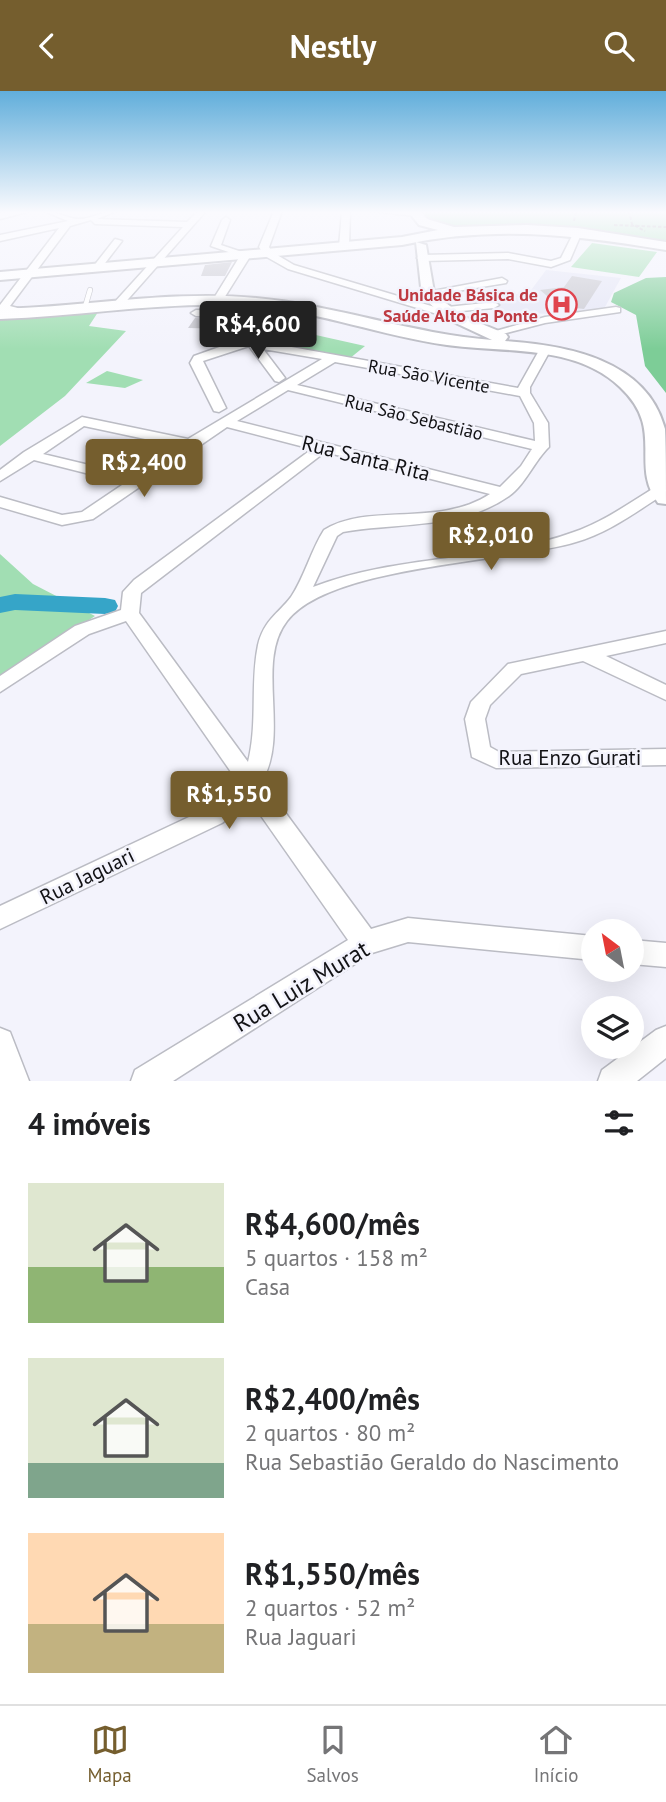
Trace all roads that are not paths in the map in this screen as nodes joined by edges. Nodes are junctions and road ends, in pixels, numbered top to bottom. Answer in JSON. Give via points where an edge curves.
{"nodes":[{"id":1,"x":42,"y":257,"type":"edge"},
{"id":2,"x":105,"y":257,"type":"edge"},
{"id":3,"x":163,"y":257,"type":"edge"},
{"id":4,"x":222,"y":257,"type":"edge"},
{"id":5,"x":245,"y":257,"type":"edge"},
{"id":6,"x":275,"y":257,"type":"edge"},
{"id":7,"x":423,"y":257,"type":"edge"},
{"id":8,"x":478,"y":257,"type":"edge"},
{"id":9,"x":514,"y":257,"type":"edge"},
{"id":10,"x":566,"y":257,"type":"edge"},
{"id":11,"x":158,"y":263,"type":"junction"},
{"id":12,"x":96,"y":269,"type":"junction"},
{"id":13,"x":473,"y":270,"type":"dead end"},
{"id":14,"x":29,"y":274,"type":"junction"},
{"id":15,"x":0,"y":276,"type":"edge"},
{"id":16,"x":502,"y":281,"type":"dead end"},
{"id":17,"x":90,"y":291,"type":"dead end"},
{"id":18,"x":427,"y":293,"type":"junction"},
{"id":19,"x":216,"y":303,"type":"junction"},
{"id":20,"x":118,"y":304,"type":"junction"},
{"id":21,"x":494,"y":306,"type":"dead end"},
{"id":22,"x":85,"y":307,"type":"junction"},
{"id":23,"x":261,"y":310,"type":"junction"},
{"id":24,"x":616,"y":310,"type":"dead end"},
{"id":25,"x":445,"y":312,"type":"junction"},
{"id":26,"x":196,"y":313,"type":"dead end"},
{"id":27,"x":8,"y":314,"type":"edge"},
{"id":28,"x":467,"y":324,"type":"junction"},
{"id":29,"x":209,"y":334,"type":"dead end"},
{"id":30,"x":418,"y":334,"type":"junction"},
{"id":31,"x":491,"y":334,"type":"junction"},
{"id":32,"x":249,"y":340,"type":"junction"},
{"id":33,"x":523,"y":345,"type":"junction"},
{"id":34,"x":545,"y":349,"type":"junction"},
{"id":35,"x":333,"y":358,"type":"junction"},
{"id":36,"x":283,"y":382,"type":"junction"},
{"id":37,"x":524,"y":393,"type":"junction"},
{"id":38,"x":219,"y":408,"type":"dead end"},
{"id":39,"x":227,"y":423,"type":"junction"},
{"id":40,"x":190,"y":444,"type":"junction"},
{"id":41,"x":323,"y":447,"type":"junction"},
{"id":42,"x":542,"y":447,"type":"junction"},
{"id":43,"x":29,"y":455,"type":"junction"},
{"id":44,"x":0,"y":477,"type":"edge"},
{"id":45,"x":137,"y":481,"type":"junction"},
{"id":46,"x":505,"y":493,"type":"junction"},
{"id":47,"x":662,"y":494,"type":"edge"},
{"id":48,"x":0,"y":502,"type":"edge"},
{"id":49,"x":298,"y":600,"type":"junction"},
{"id":50,"x":130,"y":613,"type":"junction"},
{"id":51,"x":666,"y":637,"type":"edge"},
{"id":52,"x":587,"y":655,"type":"junction"},
{"id":53,"x":0,"y":685,"type":"edge"},
{"id":54,"x":666,"y":694,"type":"edge"},
{"id":55,"x":666,"y":757,"type":"edge"},
{"id":56,"x":250,"y":783,"type":"junction"},
{"id":57,"x":0,"y":918,"type":"edge"},
{"id":58,"x":365,"y":943,"type":"junction"},
{"id":59,"x":581,"y":947,"type":"edge"},
{"id":60,"x":644,"y":953,"type":"edge"},
{"id":61,"x":666,"y":955,"type":"edge"},
{"id":62,"x":666,"y":1040,"type":"edge"},
{"id":63,"x":0,"y":1042,"type":"edge"},
{"id":64,"x":14,"y":1081,"type":"edge"},
{"id":65,"x":146,"y":1081,"type":"edge"},
{"id":66,"x":614,"y":1081,"type":"edge"}],
"edges":[{"from":1,"to":14,"type":"street"},
{"from":2,"to":12,"type":"street"},
{"from":3,"to":11,"type":"street"},
{"from":4,"to":11,"type":"main road"},
{"from":5,"to":19,"type":"street"},
{"from":6,"to":25,"type":"street","via":[[311,275]]},
{"from":7,"to":18,"type":"main road"},
{"from":8,"to":13,"type":"street"},
{"from":9,"to":10,"type":"street","via":[[545,264]]},
{"from":11,"to":12,"type":"main road"},
{"from":11,"to":20,"type":"street"},
{"from":12,"to":14,"type":"main road"},
{"from":14,"to":15,"type":"main road"},
{"from":14,"to":27,"type":"street","via":[[3,308]]},
{"from":16,"to":18,"type":"street"},
{"from":17,"to":22,"type":"lane"},
{"from":18,"to":25,"type":"main road"},
{"from":19,"to":20,"type":"main road"},
{"from":19,"to":23,"type":"main road"},
{"from":20,"to":22,"type":"main road"},
{"from":21,"to":25,"type":"street"},
{"from":22,"to":27,"type":"main road"},
{"from":23,"to":26,"type":"street"},
{"from":23,"to":30,"type":"main road","via":[[289,306]]},
{"from":23,"to":32,"type":"street"},
{"from":24,"to":31,"type":"street","via":[[545,320]]},
{"from":25,"to":28,"type":"main road"},
{"from":28,"to":30,"type":"main road"},
{"from":28,"to":31,"type":"main road"},
{"from":29,"to":32,"type":"street","name":"Rua São Vicente"},
{"from":30,"to":33,"type":"main road"},
{"from":31,"to":33,"type":"main road"},
{"from":32,"to":35,"type":"street","name":"Rua São Vicente"},
{"from":32,"to":36,"type":"street"},
{"from":32,"to":38,"type":"street","via":[[210,353],[196,363]]},
{"from":33,"to":34,"type":"main road"},
{"from":34,"to":37,"type":"street"},
{"from":34,"to":47,"type":"main road","via":[[607,369],[645,405],[656,429]]},
{"from":35,"to":36,"type":"street"},
{"from":35,"to":37,"type":"street","name":"Rua São Vicente"},
{"from":36,"to":39,"type":"street"},
{"from":36,"to":42,"type":"street","name":"Rua São Sebastião"},
{"from":37,"to":42,"type":"street","via":[[544,431]]},
{"from":39,"to":40,"type":"street"},
{"from":39,"to":41,"type":"street","name":"Rua Santa Rita"},
{"from":40,"to":43,"type":"street","via":[[82,421]]},
{"from":40,"to":45,"type":"street"},
{"from":41,"to":46,"type":"street","name":"Rua Santa Rita"},
{"from":41,"to":50,"type":"street","via":[[141,584],[132,592]]},
{"from":42,"to":46,"type":"street"},
{"from":43,"to":44,"type":"street"},
{"from":43,"to":45,"type":"street"},
{"from":45,"to":48,"type":"street","via":[[87,516],[70,521]]},
{"from":46,"to":49,"type":"street","name":"Rua Jaguari","via":[[464,514],[338,528],[330,533]]},
{"from":47,"to":49,"type":"street","via":[[568,540],[371,574]]},
{"from":49,"to":56,"type":"street","name":"Rua Jaguari","via":[[283,613],[267,645],[266,713]]},
{"from":50,"to":53,"type":"street","via":[[70,637]]},
{"from":50,"to":56,"type":"street"},
{"from":51,"to":52,"type":"street","name":"Rua Enzo Gurati"},
{"from":52,"to":54,"type":"street"},
{"from":52,"to":55,"type":"street","name":"Rua Enzo Gurati","via":[[528,665],[503,678],[481,702],[475,719],[480,751],[505,760]]},
{"from":56,"to":57,"type":"street","name":"Rua Jaguari","via":[[214,816]]},
{"from":56,"to":58,"type":"street"},
{"from":58,"to":59,"type":"street","name":"Rua Luiz Murat","via":[[408,930]]},
{"from":58,"to":65,"type":"street","name":"Rua Luiz Murat"},
{"from":60,"to":61,"type":"street"},
{"from":62,"to":66,"type":"street"},
{"from":63,"to":64,"type":"street"}]}
